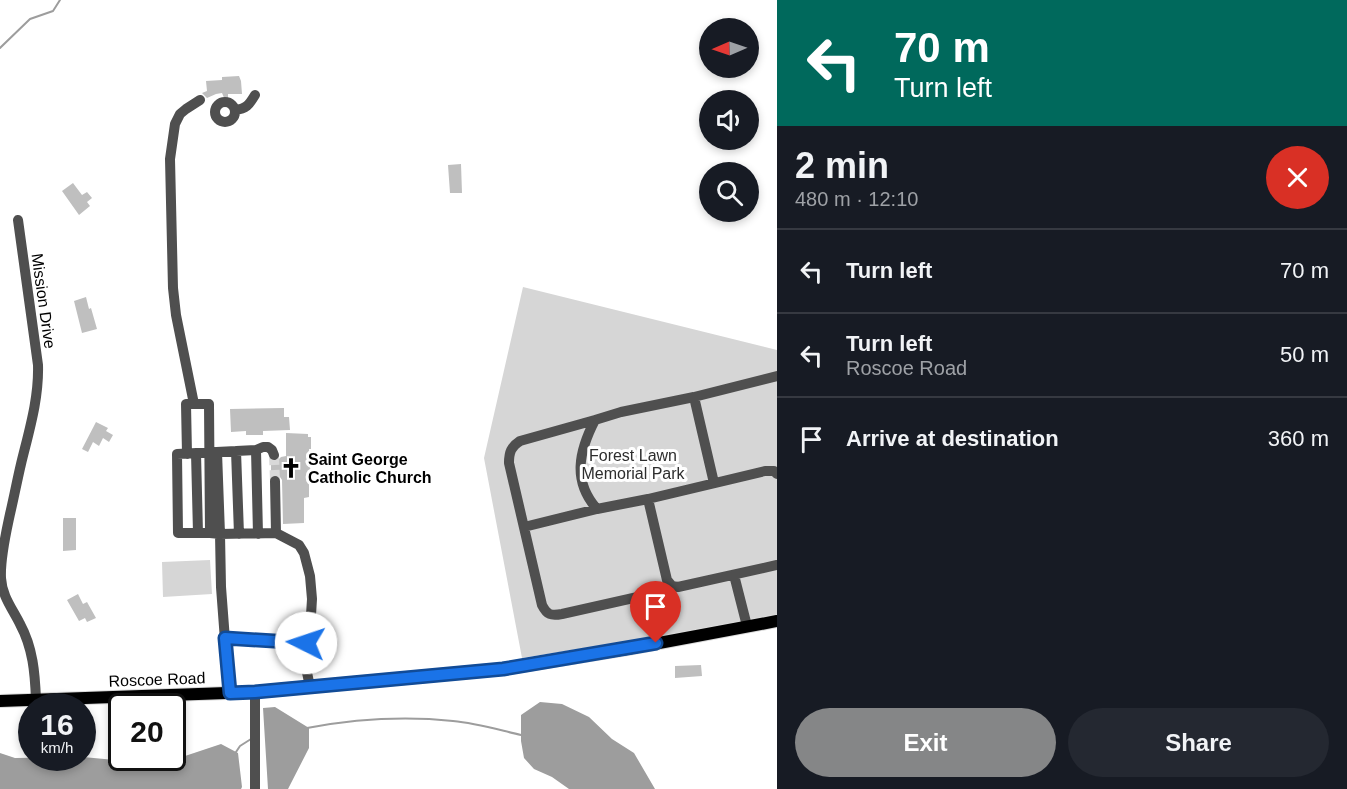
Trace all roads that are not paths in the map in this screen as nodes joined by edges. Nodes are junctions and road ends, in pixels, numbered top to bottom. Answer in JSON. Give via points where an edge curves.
{"nodes":[{"id":1,"x":255,"y":95,"type":"dead end"},
{"id":2,"x":18,"y":220,"type":"dead end"},
{"id":3,"x":777,"y":376,"type":"edge"},
{"id":4,"x":694,"y":397,"type":"junction"},
{"id":5,"x":194,"y":404,"type":"junction"},
{"id":6,"x":595,"y":420,"type":"junction"},
{"id":7,"x":256,"y":450,"type":"junction"},
{"id":8,"x":236,"y":451,"type":"junction"},
{"id":9,"x":213,"y":452,"type":"junction"},
{"id":10,"x":187,"y":454,"type":"junction"},
{"id":11,"x":274,"y":455,"type":"dead end"},
{"id":12,"x":777,"y":474,"type":"edge"},
{"id":13,"x":275,"y":481,"type":"tunnel mouth"},
{"id":14,"x":714,"y":483,"type":"junction"},
{"id":15,"x":648,"y":499,"type":"junction"},
{"id":16,"x":597,"y":509,"type":"junction"},
{"id":17,"x":524,"y":527,"type":"junction"},
{"id":18,"x":3,"y":530,"type":"edge"},
{"id":19,"x":198,"y":533,"type":"junction"},
{"id":20,"x":276,"y":533,"type":"junction"},
{"id":21,"x":215,"y":534,"type":"junction"},
{"id":22,"x":239,"y":534,"type":"junction"},
{"id":23,"x":258,"y":534,"type":"junction"},
{"id":24,"x":777,"y":565,"type":"edge"},
{"id":25,"x":734,"y":575,"type":"junction"},
{"id":26,"x":672,"y":586,"type":"junction"},
{"id":27,"x":777,"y":621,"type":"edge"},
{"id":28,"x":747,"y":626,"type":"junction"},
{"id":29,"x":225,"y":638,"type":"junction"},
{"id":30,"x":306,"y":643,"type":"junction"},
{"id":31,"x":310,"y":687,"type":"junction"},
{"id":32,"x":255,"y":692,"type":"junction"},
{"id":33,"x":36,"y":693,"type":"edge"},
{"id":34,"x":230,"y":693,"type":"junction"},
{"id":35,"x":96,"y":698,"type":"edge"},
{"id":36,"x":18,"y":700,"type":"edge"},
{"id":37,"x":0,"y":701,"type":"edge"},
{"id":38,"x":255,"y":789,"type":"edge"}],
"edges":[{"from":1,"to":5,"type":"street","via":[[249,106],[235,110],[230,103],[218,105],[215,111],[196,102],[180,114],[175,124],[170,159],[172,288]]},
{"from":2,"to":18,"type":"street","name":"Mission Drive","via":[[38,384]]},
{"from":3,"to":4,"type":"street"},
{"from":4,"to":6,"type":"street"},
{"from":4,"to":14,"type":"street"},
{"from":5,"to":9,"type":"street","via":[[209,404]]},
{"from":5,"to":10,"type":"street","via":[[186,404]]},
{"from":6,"to":16,"type":"street","via":[[585,439],[580,467],[581,483]]},
{"from":6,"to":17,"type":"street","via":[[513,446],[509,463]]},
{"from":7,"to":8,"type":"street"},
{"from":7,"to":11,"type":"street","via":[[268,447]]},
{"from":7,"to":23,"type":"street"},
{"from":8,"to":9,"type":"street"},
{"from":8,"to":22,"type":"street"},
{"from":9,"to":10,"type":"street"},
{"from":9,"to":21,"type":"street"},
{"from":10,"to":19,"type":"street"},
{"from":10,"to":19,"type":"street","via":[[178,533]]},
{"from":12,"to":14,"type":"street","via":[[765,471]]},
{"from":13,"to":20,"type":"street"},
{"from":14,"to":15,"type":"street"},
{"from":15,"to":16,"type":"street"},
{"from":15,"to":26,"type":"street","via":[[667,580]]},
{"from":16,"to":17,"type":"street"},
{"from":17,"to":26,"type":"street","via":[[542,605],[552,615],[660,592]]},
{"from":18,"to":33,"type":"street","name":"Mission Drive","via":[[2,588],[21,624],[32,657]]},
{"from":19,"to":21,"type":"street"},
{"from":20,"to":23,"type":"street"},
{"from":20,"to":30,"type":"street","via":[[299,545],[304,553],[312,598]]},
{"from":21,"to":22,"type":"street"},
{"from":21,"to":29,"type":"street"},
{"from":22,"to":23,"type":"street"},
{"from":24,"to":25,"type":"street"},
{"from":25,"to":26,"type":"street"},
{"from":25,"to":28,"type":"street"},
{"from":27,"to":28,"type":"main road","name":"Roscoe Road"},
{"from":28,"to":31,"type":"main road","name":"Roscoe Road","via":[[503,669]]},
{"from":29,"to":30,"type":"street"},
{"from":29,"to":34,"type":"street"},
{"from":30,"to":31,"type":"street","via":[[304,658]]},
{"from":31,"to":32,"type":"main road","name":"Roscoe Road"},
{"from":32,"to":34,"type":"main road","name":"Roscoe Road"},
{"from":32,"to":38,"type":"street"},
{"from":34,"to":35,"type":"main road","name":"Roscoe Road"},
{"from":36,"to":37,"type":"main road","name":"Roscoe Road"}]}
